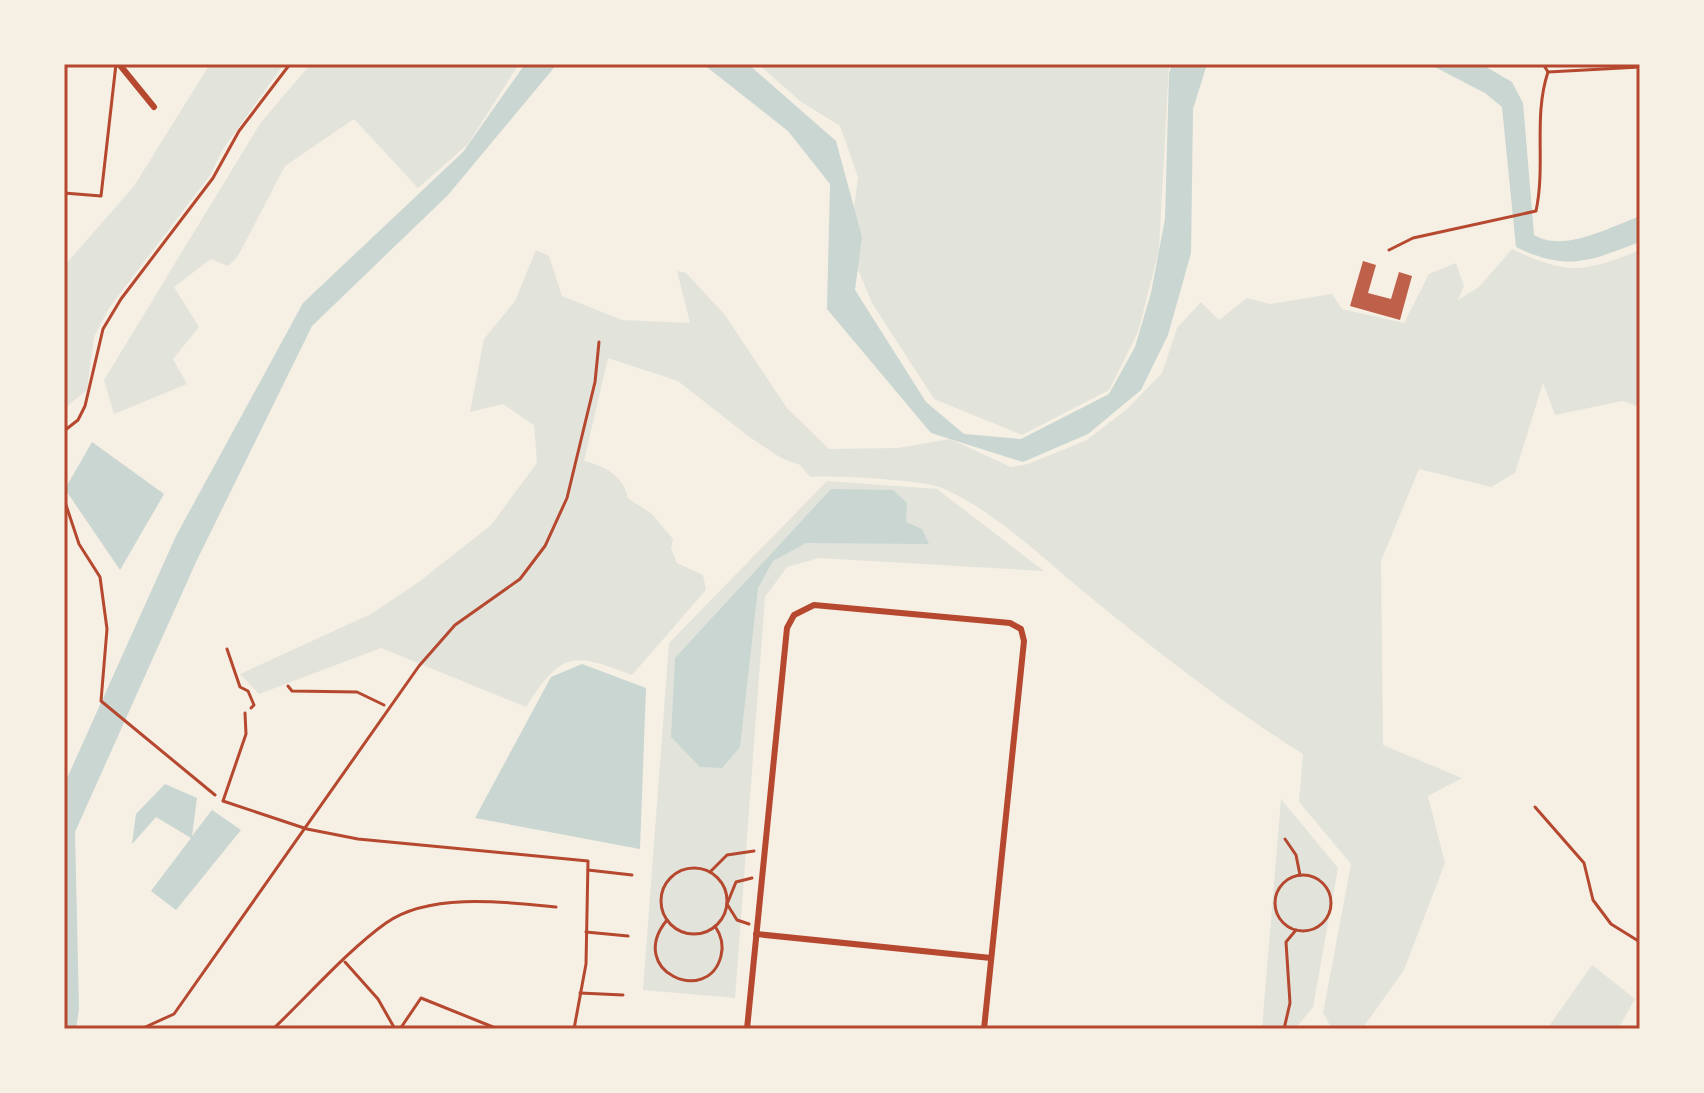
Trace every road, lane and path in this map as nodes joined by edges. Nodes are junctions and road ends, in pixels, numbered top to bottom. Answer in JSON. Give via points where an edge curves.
{"nodes":[{"id":1,"x":117,"y":64,"type":"edge"},
{"id":2,"x":290,"y":64,"type":"edge"},
{"id":3,"x":1543,"y":64,"type":"edge"},
{"id":4,"x":1640,"y":67,"type":"edge"},
{"id":5,"x":1548,"y":72,"type":"junction"},
{"id":6,"x":154,"y":107,"type":"dead end"},
{"id":7,"x":64,"y":193,"type":"edge"},
{"id":8,"x":1389,"y":250,"type":"dead end"},
{"id":9,"x":599,"y":342,"type":"dead end"},
{"id":10,"x":64,"y":431,"type":"edge"},
{"id":11,"x":64,"y":499,"type":"edge"},
{"id":12,"x":227,"y":649,"type":"dead end"},
{"id":13,"x":288,"y":686,"type":"dead end"},
{"id":14,"x":391,"y":709,"type":"junction"},
{"id":15,"x":245,"y":713,"type":"joint"},
{"id":16,"x":223,"y":801,"type":"junction"},
{"id":17,"x":1535,"y":807,"type":"dead end"},
{"id":18,"x":307,"y":829,"type":"junction"},
{"id":19,"x":1285,"y":839,"type":"dead end"},
{"id":20,"x":764,"y":852,"type":"junction"},
{"id":21,"x":588,"y":870,"type":"junction"},
{"id":22,"x":710,"y":872,"type":"junction"},
{"id":23,"x":632,"y":875,"type":"dead end"},
{"id":24,"x":1300,"y":875,"type":"junction"},
{"id":25,"x":761,"y":879,"type":"junction"},
{"id":26,"x":727,"y":904,"type":"junction"},
{"id":27,"x":556,"y":907,"type":"dead end"},
{"id":28,"x":667,"y":920,"type":"junction"},
{"id":29,"x":756,"y":924,"type":"junction"},
{"id":30,"x":715,"y":926,"type":"junction"},
{"id":31,"x":1296,"y":930,"type":"junction"},
{"id":32,"x":586,"y":932,"type":"junction"},
{"id":33,"x":756,"y":934,"type":"junction"},
{"id":34,"x":628,"y":936,"type":"dead end"},
{"id":35,"x":1640,"y":942,"type":"edge"},
{"id":36,"x":991,"y":958,"type":"junction"},
{"id":37,"x":345,"y":961,"type":"junction"},
{"id":38,"x":580,"y":993,"type":"junction"},
{"id":39,"x":623,"y":995,"type":"dead end"},
{"id":40,"x":141,"y":1029,"type":"edge"},
{"id":41,"x":273,"y":1029,"type":"edge"},
{"id":42,"x":398,"y":1029,"type":"edge"},
{"id":43,"x":498,"y":1029,"type":"edge"},
{"id":44,"x":574,"y":1029,"type":"edge"},
{"id":45,"x":747,"y":1029,"type":"edge"},
{"id":46,"x":984,"y":1029,"type":"edge"},
{"id":47,"x":1284,"y":1029,"type":"edge"}],
"edges":[{"from":1,"to":6,"type":"street"},
{"from":1,"to":7,"type":"lane","via":[[101,196]]},
{"from":2,"to":10,"type":"lane","via":[[239,131],[213,178],[121,299],[103,329],[85,406]]},
{"from":3,"to":5,"type":"lane"},
{"from":4,"to":5,"type":"lane"},
{"from":5,"to":8,"type":"lane","via":[[1539,115],[1536,211],[1413,238]]},
{"from":9,"to":14,"type":"lane","via":[[595,382],[567,498],[545,546],[520,579],[455,625]]},
{"from":11,"to":16,"type":"path","via":[[79,544],[100,577],[107,629],[101,701]]},
{"from":12,"to":15,"type":"path","via":[[240,687],[254,705]]},
{"from":13,"to":14,"type":"path","via":[[292,691],[357,692]]},
{"from":14,"to":18,"type":"lane"},
{"from":15,"to":16,"type":"lane","via":[[246,734]]},
{"from":16,"to":18,"type":"lane"},
{"from":17,"to":35,"type":"lane","via":[[1584,863],[1593,900],[1611,924]]},
{"from":18,"to":21,"type":"lane","via":[[358,839],[588,861]]},
{"from":18,"to":40,"type":"lane","via":[[174,1014]]},
{"from":19,"to":24,"type":"path"},
{"from":20,"to":22,"type":"path","via":[[727,855]]},
{"from":20,"to":25,"type":"street"},
{"from":20,"to":36,"type":"street","via":[[787,628],[794,615],[814,605],[1010,623],[1021,629],[1024,641]]},
{"from":21,"to":23,"type":"lane"},
{"from":21,"to":32,"type":"lane"},
{"from":22,"to":26,"type":"path","via":[[722,883]]},
{"from":22,"to":28,"type":"path","via":[[683,869],[666,883],[661,904]]},
{"from":24,"to":31,"type":"path","via":[[1283,883],[1275,899],[1278,916]]},
{"from":24,"to":31,"type":"path","via":[[1318,880],[1331,904],[1317,928]]},
{"from":25,"to":26,"type":"path","via":[[736,882]]},
{"from":25,"to":29,"type":"street"},
{"from":26,"to":29,"type":"path","via":[[737,920]]},
{"from":26,"to":30,"type":"path"},
{"from":27,"to":37,"type":"lane","via":[[481,899],[427,908],[388,921]]},
{"from":28,"to":30,"type":"path","via":[[689,934]]},
{"from":28,"to":30,"type":"path","via":[[656,937],[657,959],[681,980],[703,978],[719,963],[722,941]]},
{"from":29,"to":33,"type":"street"},
{"from":31,"to":47,"type":"path","via":[[1286,942],[1290,1003]]},
{"from":32,"to":34,"type":"lane"},
{"from":32,"to":38,"type":"lane"},
{"from":33,"to":36,"type":"street"},
{"from":33,"to":45,"type":"street"},
{"from":36,"to":46,"type":"street"},
{"from":37,"to":41,"type":"lane"},
{"from":37,"to":42,"type":"lane"},
{"from":38,"to":39,"type":"lane"},
{"from":38,"to":44,"type":"lane"},
{"from":42,"to":43,"type":"lane","via":[[421,998]]}]}
